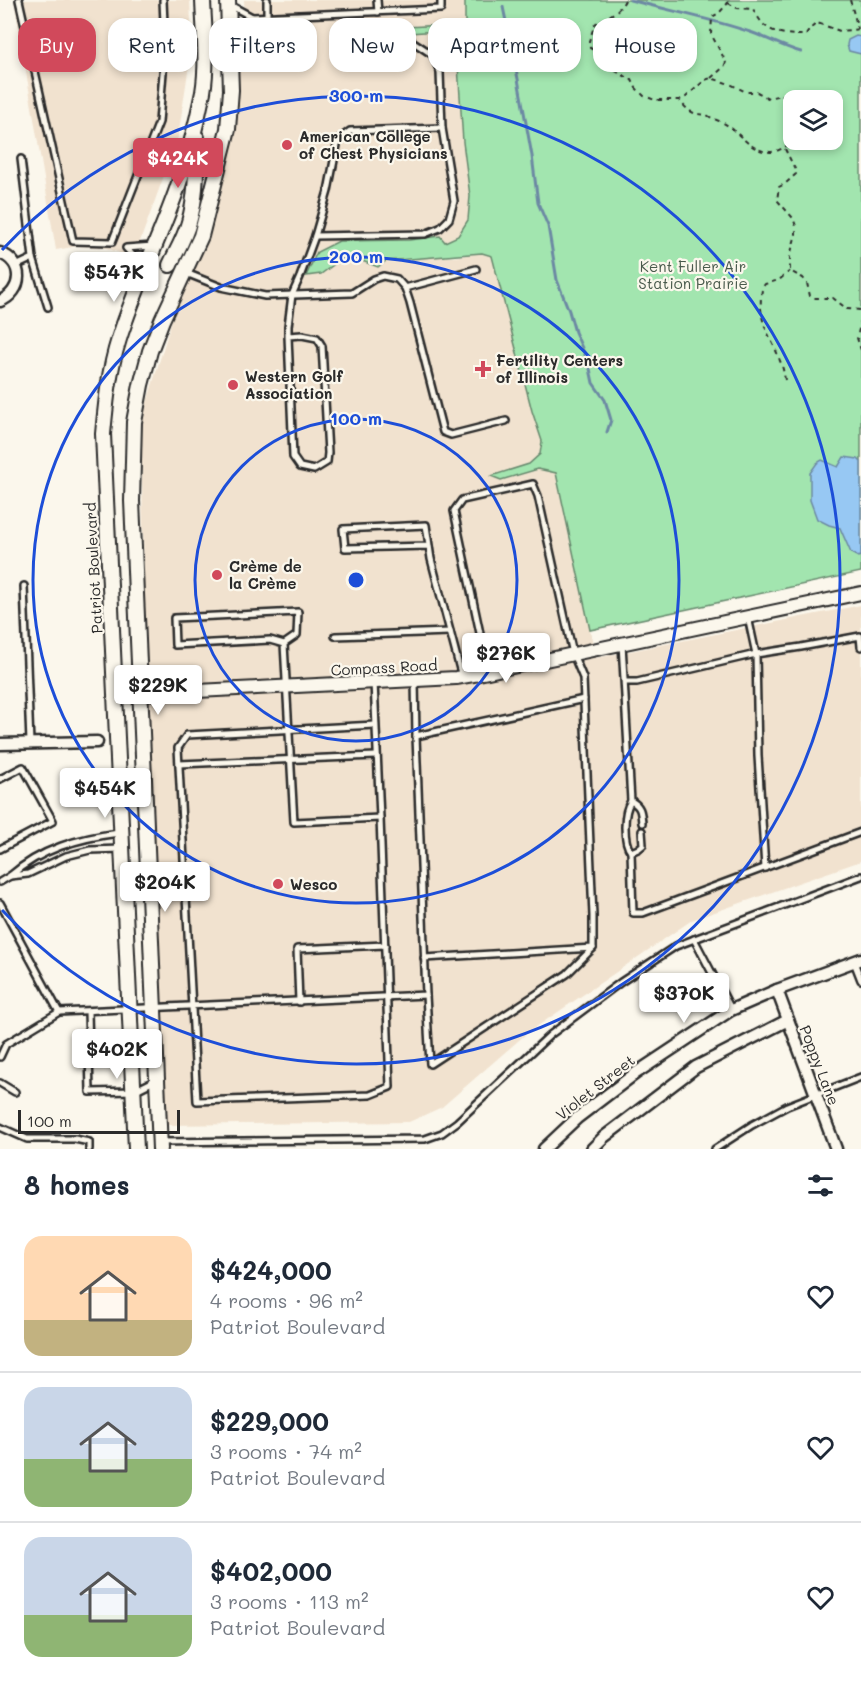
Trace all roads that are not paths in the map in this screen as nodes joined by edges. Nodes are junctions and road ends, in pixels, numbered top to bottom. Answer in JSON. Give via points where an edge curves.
{"nodes":[{"id":1,"x":19,"y":0,"type":"edge"},
{"id":2,"x":163,"y":0,"type":"edge"},
{"id":3,"x":203,"y":0,"type":"edge"},
{"id":4,"x":267,"y":0,"type":"edge"},
{"id":5,"x":377,"y":0,"type":"edge"},
{"id":6,"x":441,"y":0,"type":"edge"},
{"id":7,"x":228,"y":2,"type":"edge"},
{"id":8,"x":378,"y":12,"type":"junction"},
{"id":9,"x":252,"y":17,"type":"joint"},
{"id":10,"x":267,"y":17,"type":"junction"},
{"id":11,"x":228,"y":18,"type":"edge"},
{"id":12,"x":416,"y":44,"type":"edge"},
{"id":13,"x":230,"y":72,"type":"edge"},
{"id":14,"x":198,"y":115,"type":"junction"},
{"id":15,"x":442,"y":128,"type":"junction"},
{"id":16,"x":21,"y":159,"type":"dead end"},
{"id":17,"x":315,"y":236,"type":"junction"},
{"id":18,"x":112,"y":242,"type":"junction"},
{"id":19,"x":154,"y":246,"type":"junction"},
{"id":20,"x":126,"y":248,"type":"junction"},
{"id":21,"x":0,"y":253,"type":"edge"},
{"id":22,"x":33,"y":258,"type":"junction"},
{"id":23,"x":170,"y":265,"type":"junction"},
{"id":24,"x":16,"y":266,"type":"junction"},
{"id":25,"x":476,"y":269,"type":"dead end"},
{"id":26,"x":184,"y":272,"type":"junction"},
{"id":27,"x":143,"y":274,"type":"junction"},
{"id":28,"x":405,"y":288,"type":"junction"},
{"id":29,"x":292,"y":295,"type":"junction"},
{"id":30,"x":0,"y":302,"type":"edge"},
{"id":31,"x":48,"y":307,"type":"dead end"},
{"id":32,"x":288,"y":336,"type":"junction"},
{"id":33,"x":507,"y":422,"type":"dead end"},
{"id":34,"x":429,"y":546,"type":"junction"},
{"id":35,"x":24,"y":586,"type":"dead end"},
{"id":36,"x":861,"y":593,"type":"edge"},
{"id":37,"x":748,"y":617,"type":"junction"},
{"id":38,"x":450,"y":633,"type":"junction"},
{"id":39,"x":335,"y":636,"type":"dead end"},
{"id":40,"x":284,"y":644,"type":"junction"},
{"id":41,"x":622,"y":644,"type":"junction"},
{"id":42,"x":861,"y":647,"type":"edge"},
{"id":43,"x":573,"y":654,"type":"junction"},
{"id":44,"x":756,"y":654,"type":"junction"},
{"id":45,"x":489,"y":672,"type":"junction"},
{"id":46,"x":462,"y":677,"type":"junction"},
{"id":47,"x":415,"y":680,"type":"junction"},
{"id":48,"x":374,"y":682,"type":"junction"},
{"id":49,"x":625,"y":682,"type":"junction"},
{"id":50,"x":286,"y":687,"type":"junction"},
{"id":51,"x":141,"y":694,"type":"junction"},
{"id":52,"x":116,"y":695,"type":"junction"},
{"id":53,"x":585,"y":699,"type":"junction"},
{"id":54,"x":375,"y":725,"type":"junction"},
{"id":55,"x":288,"y":729,"type":"junction"},
{"id":56,"x":416,"y":736,"type":"junction"},
{"id":57,"x":97,"y":742,"type":"dead end"},
{"id":58,"x":30,"y":743,"type":"junction"},
{"id":59,"x":0,"y":744,"type":"edge"},
{"id":60,"x":376,"y":756,"type":"junction"},
{"id":61,"x":290,"y":759,"type":"junction"},
{"id":62,"x":179,"y":764,"type":"junction"},
{"id":63,"x":0,"y":779,"type":"edge"},
{"id":64,"x":631,"y":801,"type":"junction"},
{"id":65,"x":380,"y":818,"type":"junction"},
{"id":66,"x":642,"y":823,"type":"dead end"},
{"id":67,"x":642,"y":831,"type":"dead end"},
{"id":68,"x":861,"y":832,"type":"edge"},
{"id":69,"x":121,"y":833,"type":"junction"},
{"id":70,"x":0,"y":849,"type":"edge"},
{"id":71,"x":122,"y":849,"type":"junction"},
{"id":72,"x":631,"y":852,"type":"junction"},
{"id":73,"x":765,"y":868,"type":"junction"},
{"id":74,"x":9,"y":876,"type":"junction"},
{"id":75,"x":861,"y":876,"type":"edge"},
{"id":76,"x":0,"y":882,"type":"edge"},
{"id":77,"x":0,"y":903,"type":"edge"},
{"id":78,"x":694,"y":939,"type":"junction"},
{"id":79,"x":384,"y":945,"type":"junction"},
{"id":80,"x":593,"y":948,"type":"junction"},
{"id":81,"x":424,"y":958,"type":"junction"},
{"id":82,"x":858,"y":961,"type":"edge"},
{"id":83,"x":861,"y":980,"type":"edge"},
{"id":84,"x":777,"y":990,"type":"junction"},
{"id":85,"x":426,"y":995,"type":"junction"},
{"id":86,"x":387,"y":998,"type":"junction"},
{"id":87,"x":299,"y":1002,"type":"junction"},
{"id":88,"x":192,"y":1006,"type":"junction"},
{"id":89,"x":154,"y":1008,"type":"junction"},
{"id":90,"x":129,"y":1009,"type":"junction"},
{"id":91,"x":88,"y":1011,"type":"junction"},
{"id":92,"x":731,"y":1011,"type":"junction"},
{"id":93,"x":59,"y":1012,"type":"junction"},
{"id":94,"x":788,"y":1020,"type":"junction"},
{"id":95,"x":0,"y":1057,"type":"edge"},
{"id":96,"x":861,"y":1077,"type":"edge"},
{"id":97,"x":157,"y":1080,"type":"junction"},
{"id":98,"x":0,"y":1083,"type":"edge"},
{"id":99,"x":134,"y":1091,"type":"junction"},
{"id":100,"x":15,"y":1092,"type":"dead end"},
{"id":101,"x":815,"y":1094,"type":"junction"},
{"id":102,"x":0,"y":1127,"type":"edge"},
{"id":103,"x":384,"y":1140,"type":"junction"},
{"id":104,"x":160,"y":1146,"type":"edge"},
{"id":105,"x":89,"y":1149,"type":"edge"},
{"id":106,"x":136,"y":1149,"type":"edge"},
{"id":107,"x":384,"y":1149,"type":"edge"},
{"id":108,"x":543,"y":1149,"type":"edge"},
{"id":109,"x":592,"y":1149,"type":"edge"},
{"id":110,"x":715,"y":1149,"type":"edge"},
{"id":111,"x":836,"y":1149,"type":"edge"}],
"edges":[{"from":1,"to":18,"type":"lane","via":[[73,242]]},
{"from":2,"to":18,"type":"lane","via":[[165,48],[159,122]]},
{"from":3,"to":14,"type":"main road","name":"Patriot Boulevard","via":[[205,58]]},
{"from":4,"to":10,"type":"lane"},
{"from":5,"to":8,"type":"lane"},
{"from":6,"to":8,"type":"lane","via":[[441,9]]},
{"from":7,"to":9,"type":"lane"},
{"from":7,"to":11,"type":"main road"},
{"from":8,"to":10,"type":"lane"},
{"from":9,"to":10,"type":"lane"},
{"from":12,"to":15,"type":"lane","via":[[433,55],[440,72]]},
{"from":13,"to":26,"type":"main road","via":[[228,129],[201,236]]},
{"from":14,"to":19,"type":"main road","name":"Patriot Boulevard","via":[[178,188]]},
{"from":14,"to":23,"type":"main road","via":[[191,217]]},
{"from":15,"to":17,"type":"lane","via":[[350,131],[338,140]]},
{"from":15,"to":17,"type":"lane","via":[[454,201],[449,219],[440,228],[424,234]]},
{"from":16,"to":22,"type":"lane"},
{"from":17,"to":29,"type":"lane"},
{"from":18,"to":20,"type":"lane"},
{"from":19,"to":20,"type":"lane"},
{"from":19,"to":27,"type":"main road","name":"Patriot Boulevard"},
{"from":20,"to":27,"type":"lane"},
{"from":21,"to":24,"type":"street"},
{"from":22,"to":24,"type":"lane"},
{"from":22,"to":31,"type":"lane"},
{"from":23,"to":26,"type":"main road"},
{"from":23,"to":27,"type":"main road"},
{"from":24,"to":30,"type":"street","via":[[15,290]]},
{"from":25,"to":28,"type":"lane"},
{"from":26,"to":29,"type":"lane","via":[[221,287],[265,296]]},
{"from":26,"to":51,"type":"main road","via":[[150,351],[134,422],[132,501]]},
{"from":27,"to":52,"type":"main road","name":"Patriot Boulevard","via":[[110,371],[103,434]]},
{"from":28,"to":29,"type":"lane","via":[[398,279],[383,276],[352,293]]},
{"from":28,"to":33,"type":"lane","via":[[443,432],[451,435]]},
{"from":29,"to":32,"type":"lane"},
{"from":32,"to":32,"type":"lane","via":[[294,457],[300,467],[314,470],[327,462],[328,453],[322,346],[317,338]]},
{"from":34,"to":34,"type":"lane","via":[[426,525],[343,529],[345,548]]},
{"from":34,"to":38,"type":"lane"},
{"from":35,"to":58,"type":"lane"},
{"from":36,"to":37,"type":"street","name":"Compass Road"},
{"from":37,"to":41,"type":"street","name":"Compass Road"},
{"from":37,"to":44,"type":"lane"},
{"from":38,"to":39,"type":"lane"},
{"from":38,"to":46,"type":"lane"},
{"from":40,"to":40,"type":"lane","via":[[297,635],[298,612],[174,618],[175,645],[270,640]]},
{"from":40,"to":50,"type":"lane"},
{"from":41,"to":43,"type":"street","name":"Compass Road"},
{"from":41,"to":49,"type":"lane"},
{"from":42,"to":44,"type":"lane","via":[[860,636]]},
{"from":43,"to":45,"type":"street","name":"Compass Road"},
{"from":43,"to":45,"type":"lane","via":[[533,484],[462,500],[454,511]]},
{"from":43,"to":53,"type":"lane","via":[[583,678]]},
{"from":44,"to":49,"type":"lane"},
{"from":44,"to":73,"type":"lane"},
{"from":45,"to":46,"type":"street","name":"Compass Road"},
{"from":46,"to":47,"type":"street","name":"Compass Road"},
{"from":47,"to":48,"type":"street","name":"Compass Road"},
{"from":47,"to":56,"type":"lane"},
{"from":48,"to":50,"type":"street","name":"Compass Road"},
{"from":48,"to":54,"type":"lane"},
{"from":49,"to":64,"type":"lane"},
{"from":50,"to":51,"type":"street","name":"Compass Road"},
{"from":50,"to":55,"type":"lane"},
{"from":51,"to":52,"type":"street","name":"Compass Road"},
{"from":51,"to":89,"type":"main road"},
{"from":52,"to":69,"type":"main road","name":"Patriot Boulevard"},
{"from":53,"to":56,"type":"lane"},
{"from":53,"to":80,"type":"lane"},
{"from":54,"to":55,"type":"lane"},
{"from":54,"to":60,"type":"lane"},
{"from":55,"to":61,"type":"lane"},
{"from":55,"to":62,"type":"lane","via":[[187,735],[178,748]]},
{"from":56,"to":81,"type":"lane"},
{"from":57,"to":58,"type":"street"},
{"from":58,"to":59,"type":"street"},
{"from":60,"to":61,"type":"lane"},
{"from":60,"to":65,"type":"lane"},
{"from":61,"to":62,"type":"lane"},
{"from":61,"to":65,"type":"lane","via":[[294,822]]},
{"from":62,"to":88,"type":"lane"},
{"from":63,"to":70,"type":"lane","via":[[23,767],[53,821]]},
{"from":64,"to":66,"type":"lane","via":[[641,810]]},
{"from":64,"to":72,"type":"lane","via":[[625,814],[627,847]]},
{"from":65,"to":79,"type":"lane"},
{"from":67,"to":72,"type":"lane","via":[[643,845]]},
{"from":68,"to":73,"type":"lane"},
{"from":69,"to":71,"type":"main road","name":"Patriot Boulevard"},
{"from":69,"to":74,"type":"lane","via":[[62,844],[23,864]]},
{"from":71,"to":74,"type":"lane","via":[[90,850],[66,856],[28,874]]},
{"from":71,"to":90,"type":"main road","name":"Patriot Boulevard"},
{"from":72,"to":73,"type":"lane","via":[[633,913],[643,913]]},
{"from":74,"to":76,"type":"lane"},
{"from":75,"to":78,"type":"lane"},
{"from":77,"to":93,"type":"lane"},
{"from":78,"to":92,"type":"lane"},
{"from":78,"to":103,"type":"lane","via":[[676,946],[621,982],[550,1035],[442,1133],[425,1139]]},
{"from":79,"to":86,"type":"lane"},
{"from":79,"to":87,"type":"lane","via":[[297,949]]},
{"from":80,"to":81,"type":"lane"},
{"from":80,"to":85,"type":"lane","via":[[567,974],[430,1064]]},
{"from":81,"to":85,"type":"lane"},
{"from":82,"to":83,"type":"lane"},
{"from":82,"to":84,"type":"street","name":"Violet Street"},
{"from":84,"to":92,"type":"street","name":"Violet Street"},
{"from":84,"to":94,"type":"street","name":"Poppy Lane"},
{"from":85,"to":86,"type":"lane"},
{"from":86,"to":87,"type":"lane"},
{"from":86,"to":88,"type":"lane","via":[[390,1086],[370,1095],[197,1101]]},
{"from":87,"to":88,"type":"lane"},
{"from":88,"to":89,"type":"lane"},
{"from":89,"to":90,"type":"lane"},
{"from":89,"to":97,"type":"main road"},
{"from":90,"to":91,"type":"lane"},
{"from":90,"to":99,"type":"main road","name":"Patriot Boulevard"},
{"from":91,"to":93,"type":"lane"},
{"from":91,"to":99,"type":"lane","via":[[90,1092]]},
{"from":92,"to":108,"type":"street","name":"Violet Street","via":[[636,1073],[576,1118]]},
{"from":93,"to":95,"type":"lane","via":[[6,1044]]},
{"from":94,"to":101,"type":"street","name":"Poppy Lane"},
{"from":94,"to":109,"type":"street","via":[[696,1067]]},
{"from":96,"to":101,"type":"lane"},
{"from":97,"to":99,"type":"lane"},
{"from":97,"to":104,"type":"main road"},
{"from":98,"to":100,"type":"lane"},
{"from":99,"to":106,"type":"main road","name":"Patriot Boulevard"},
{"from":101,"to":110,"type":"lane","via":[[752,1125]]},
{"from":101,"to":111,"type":"street","name":"Poppy Lane"},
{"from":102,"to":105,"type":"lane","via":[[27,1139],[89,1142]]},
{"from":103,"to":104,"type":"lane"},
{"from":103,"to":107,"type":"lane"}]}
